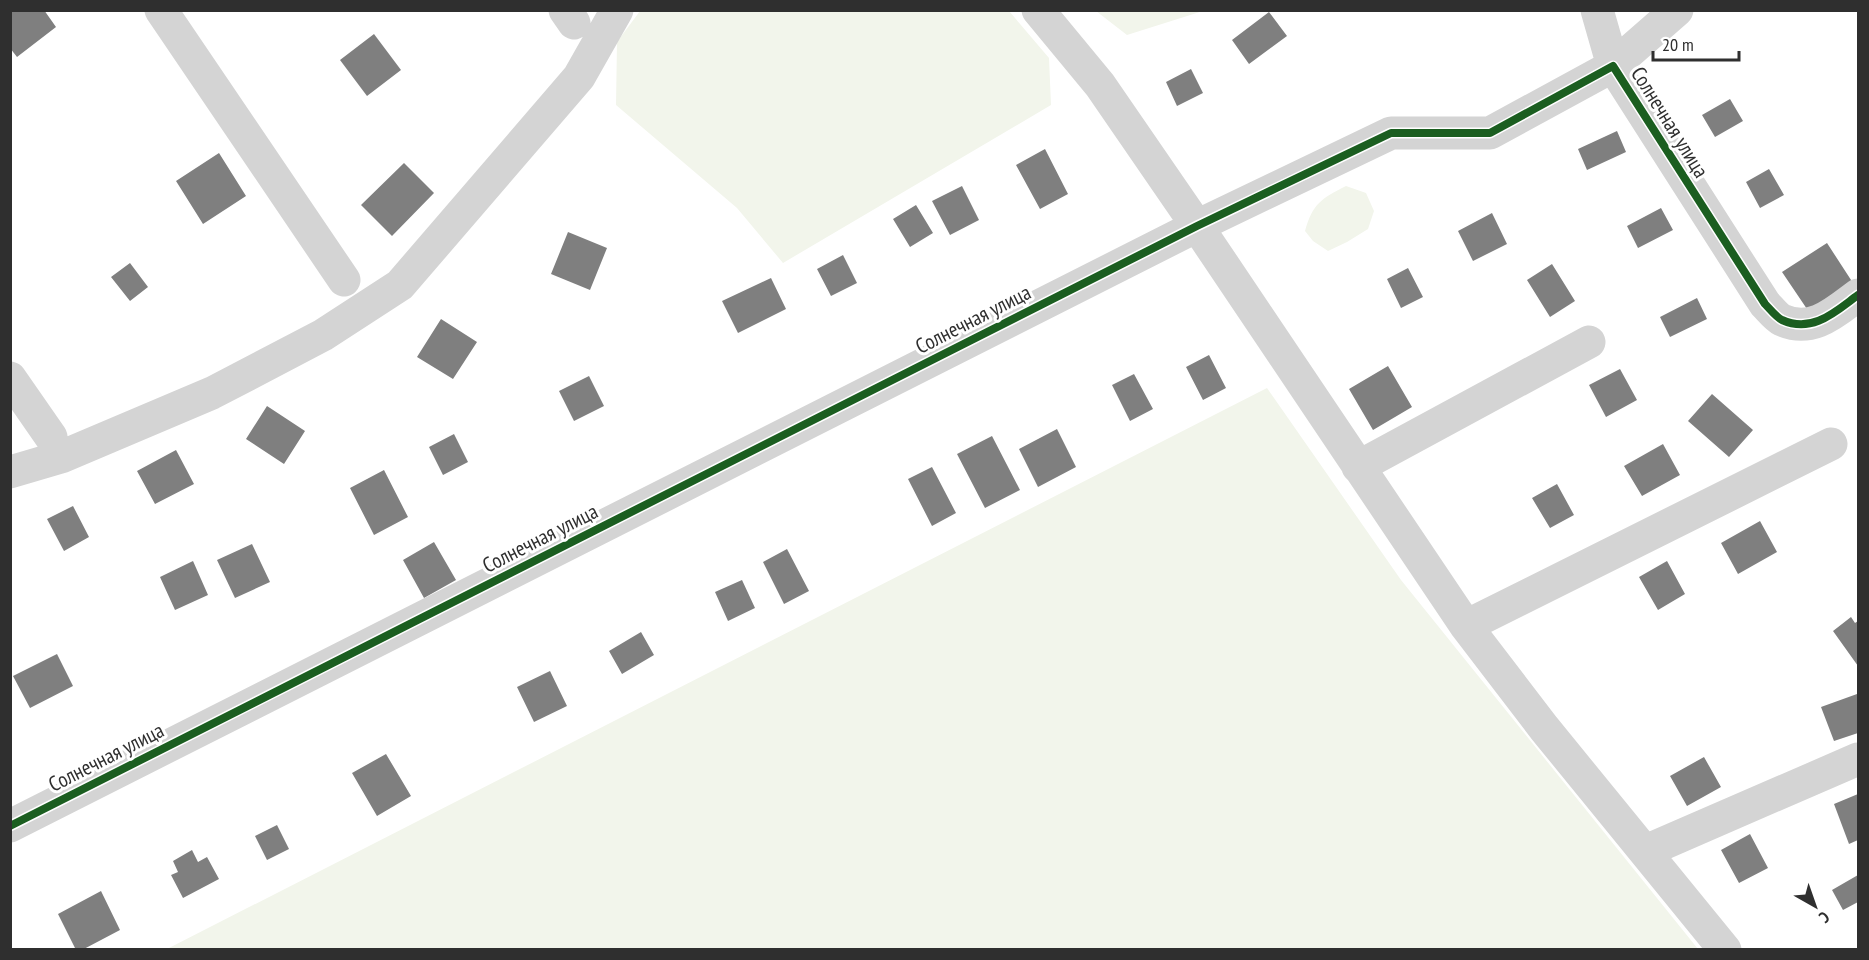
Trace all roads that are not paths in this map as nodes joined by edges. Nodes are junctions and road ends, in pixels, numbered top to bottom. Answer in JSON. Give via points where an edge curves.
{"nodes":[{"id":1,"x":161,"y":10,"type":"edge"},
{"id":2,"x":617,"y":10,"type":"edge"},
{"id":3,"x":1038,"y":10,"type":"edge"},
{"id":4,"x":1597,"y":10,"type":"edge"},
{"id":5,"x":1677,"y":10,"type":"edge"},
{"id":6,"x":1613,"y":66,"type":"junction"},
{"id":7,"x":1197,"y":226,"type":"junction"},
{"id":8,"x":344,"y":280,"type":"dead end"},
{"id":9,"x":1858,"y":294,"type":"edge"},
{"id":10,"x":1589,"y":342,"type":"dead end"},
{"id":11,"x":10,"y":378,"type":"edge"},
{"id":12,"x":51,"y":437,"type":"dead end"},
{"id":13,"x":1831,"y":444,"type":"dead end"},
{"id":14,"x":1358,"y":467,"type":"junction"},
{"id":15,"x":10,"y":472,"type":"edge"},
{"id":16,"x":1466,"y":626,"type":"junction"},
{"id":17,"x":1858,"y":759,"type":"edge"},
{"id":18,"x":10,"y":826,"type":"edge"},
{"id":19,"x":1646,"y":851,"type":"junction"},
{"id":20,"x":1725,"y":950,"type":"edge"}],
"edges":[{"from":1,"to":8,"type":"street"},
{"from":2,"to":15,"type":"street","via":[[579,77],[400,285],[323,335],[212,393],[61,458]]},
{"from":3,"to":7,"type":"street","via":[[1100,85]]},
{"from":4,"to":6,"type":"street"},
{"from":5,"to":6,"type":"street"},
{"from":6,"to":7,"type":"street","name":"Солнечная улица","via":[[1490,133],[1391,133]]},
{"from":6,"to":9,"type":"street","name":"Солнечная улица","via":[[1765,304],[1781,320],[1801,325],[1822,321]]},
{"from":7,"to":14,"type":"street"},
{"from":7,"to":18,"type":"street","name":"Солнечная улица"},
{"from":10,"to":14,"type":"street"},
{"from":11,"to":12,"type":"street"},
{"from":13,"to":16,"type":"street"},
{"from":14,"to":16,"type":"street"},
{"from":16,"to":19,"type":"street"},
{"from":17,"to":19,"type":"street"},
{"from":19,"to":20,"type":"street"}]}
